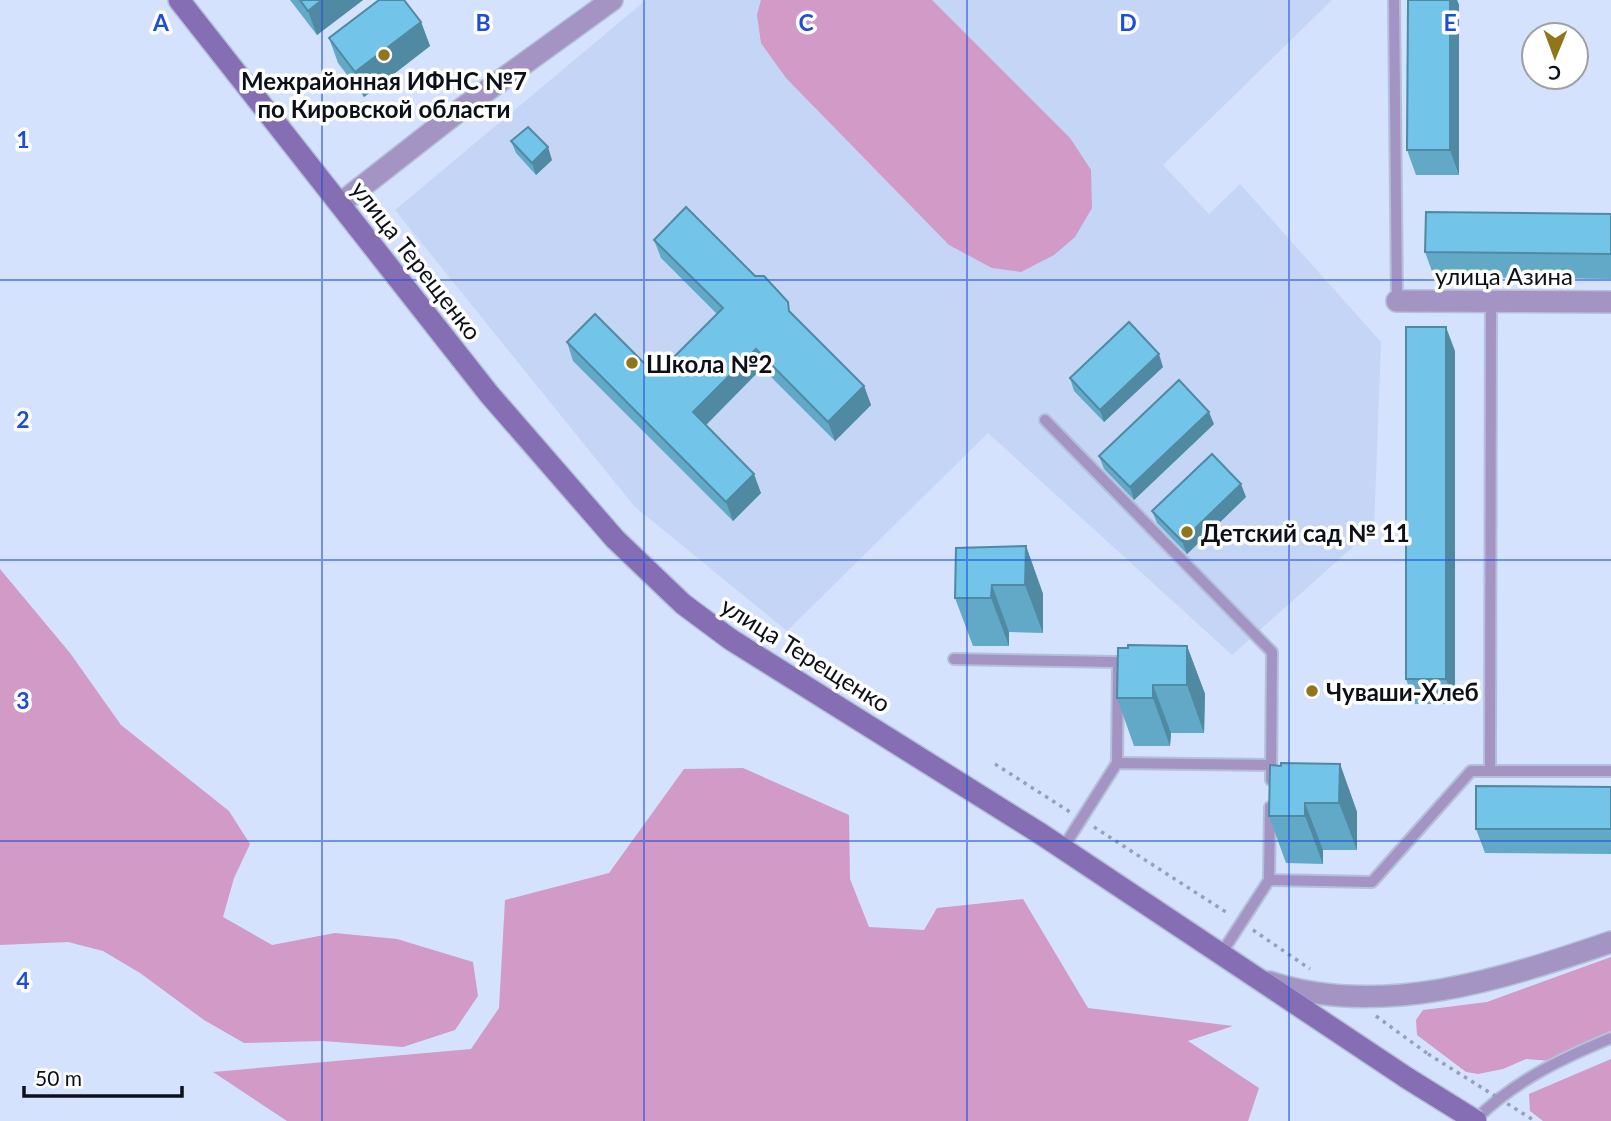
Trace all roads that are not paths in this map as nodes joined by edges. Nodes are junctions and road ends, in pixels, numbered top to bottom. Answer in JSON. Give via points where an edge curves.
{"nodes":[{"id":1,"x":179,"y":0,"type":"edge"},
{"id":2,"x":612,"y":0,"type":"edge"},
{"id":3,"x":1394,"y":0,"type":"edge"},
{"id":4,"x":341,"y":203,"type":"junction"},
{"id":5,"x":1397,"y":301,"type":"joint"},
{"id":6,"x":1490,"y":301,"type":"junction"},
{"id":7,"x":1611,"y":302,"type":"edge"},
{"id":8,"x":1045,"y":420,"type":"dead end"},
{"id":9,"x":954,"y":659,"type":"dead end"},
{"id":10,"x":1117,"y":763,"type":"junction"},
{"id":11,"x":1271,"y":765,"type":"junction"},
{"id":12,"x":1490,"y":771,"type":"junction"},
{"id":13,"x":1611,"y":771,"type":"edge"},
{"id":14,"x":1063,"y":848,"type":"junction"},
{"id":15,"x":1269,"y":880,"type":"junction"},
{"id":16,"x":1611,"y":942,"type":"edge"},
{"id":17,"x":1221,"y":954,"type":"junction"},
{"id":18,"x":1259,"y":978,"type":"junction"},
{"id":19,"x":1611,"y":1038,"type":"edge"},
{"id":20,"x":1475,"y":1121,"type":"edge"}],
"edges":[{"from":1,"to":4,"type":"street","name":"улица Терещенко"},
{"from":2,"to":4,"type":"street"},
{"from":3,"to":5,"type":"lane"},
{"from":4,"to":14,"type":"street","name":"улица Терещенко","via":[[489,394],[591,512],[683,604],[730,639]]},
{"from":5,"to":6,"type":"street","name":"улица Азина"},
{"from":6,"to":7,"type":"street","name":"улица Азина"},
{"from":6,"to":12,"type":"lane"},
{"from":8,"to":11,"type":"lane","via":[[1272,652]]},
{"from":9,"to":10,"type":"lane","via":[[1118,662]]},
{"from":10,"to":11,"type":"lane"},
{"from":10,"to":14,"type":"lane"},
{"from":11,"to":15,"type":"lane"},
{"from":12,"to":13,"type":"lane"},
{"from":12,"to":15,"type":"lane","via":[[1472,771],[1372,882]]},
{"from":14,"to":17,"type":"street","name":"улица Терещенко"},
{"from":15,"to":17,"type":"lane"},
{"from":16,"to":18,"type":"street","name":"улица Терещенко","via":[[1516,974],[1451,988],[1348,997],[1304,993]]},
{"from":17,"to":18,"type":"street","name":"улица Терещенко"},
{"from":18,"to":20,"type":"street","bridge":true},
{"from":19,"to":20,"type":"lane","via":[[1526,1078]]}]}
